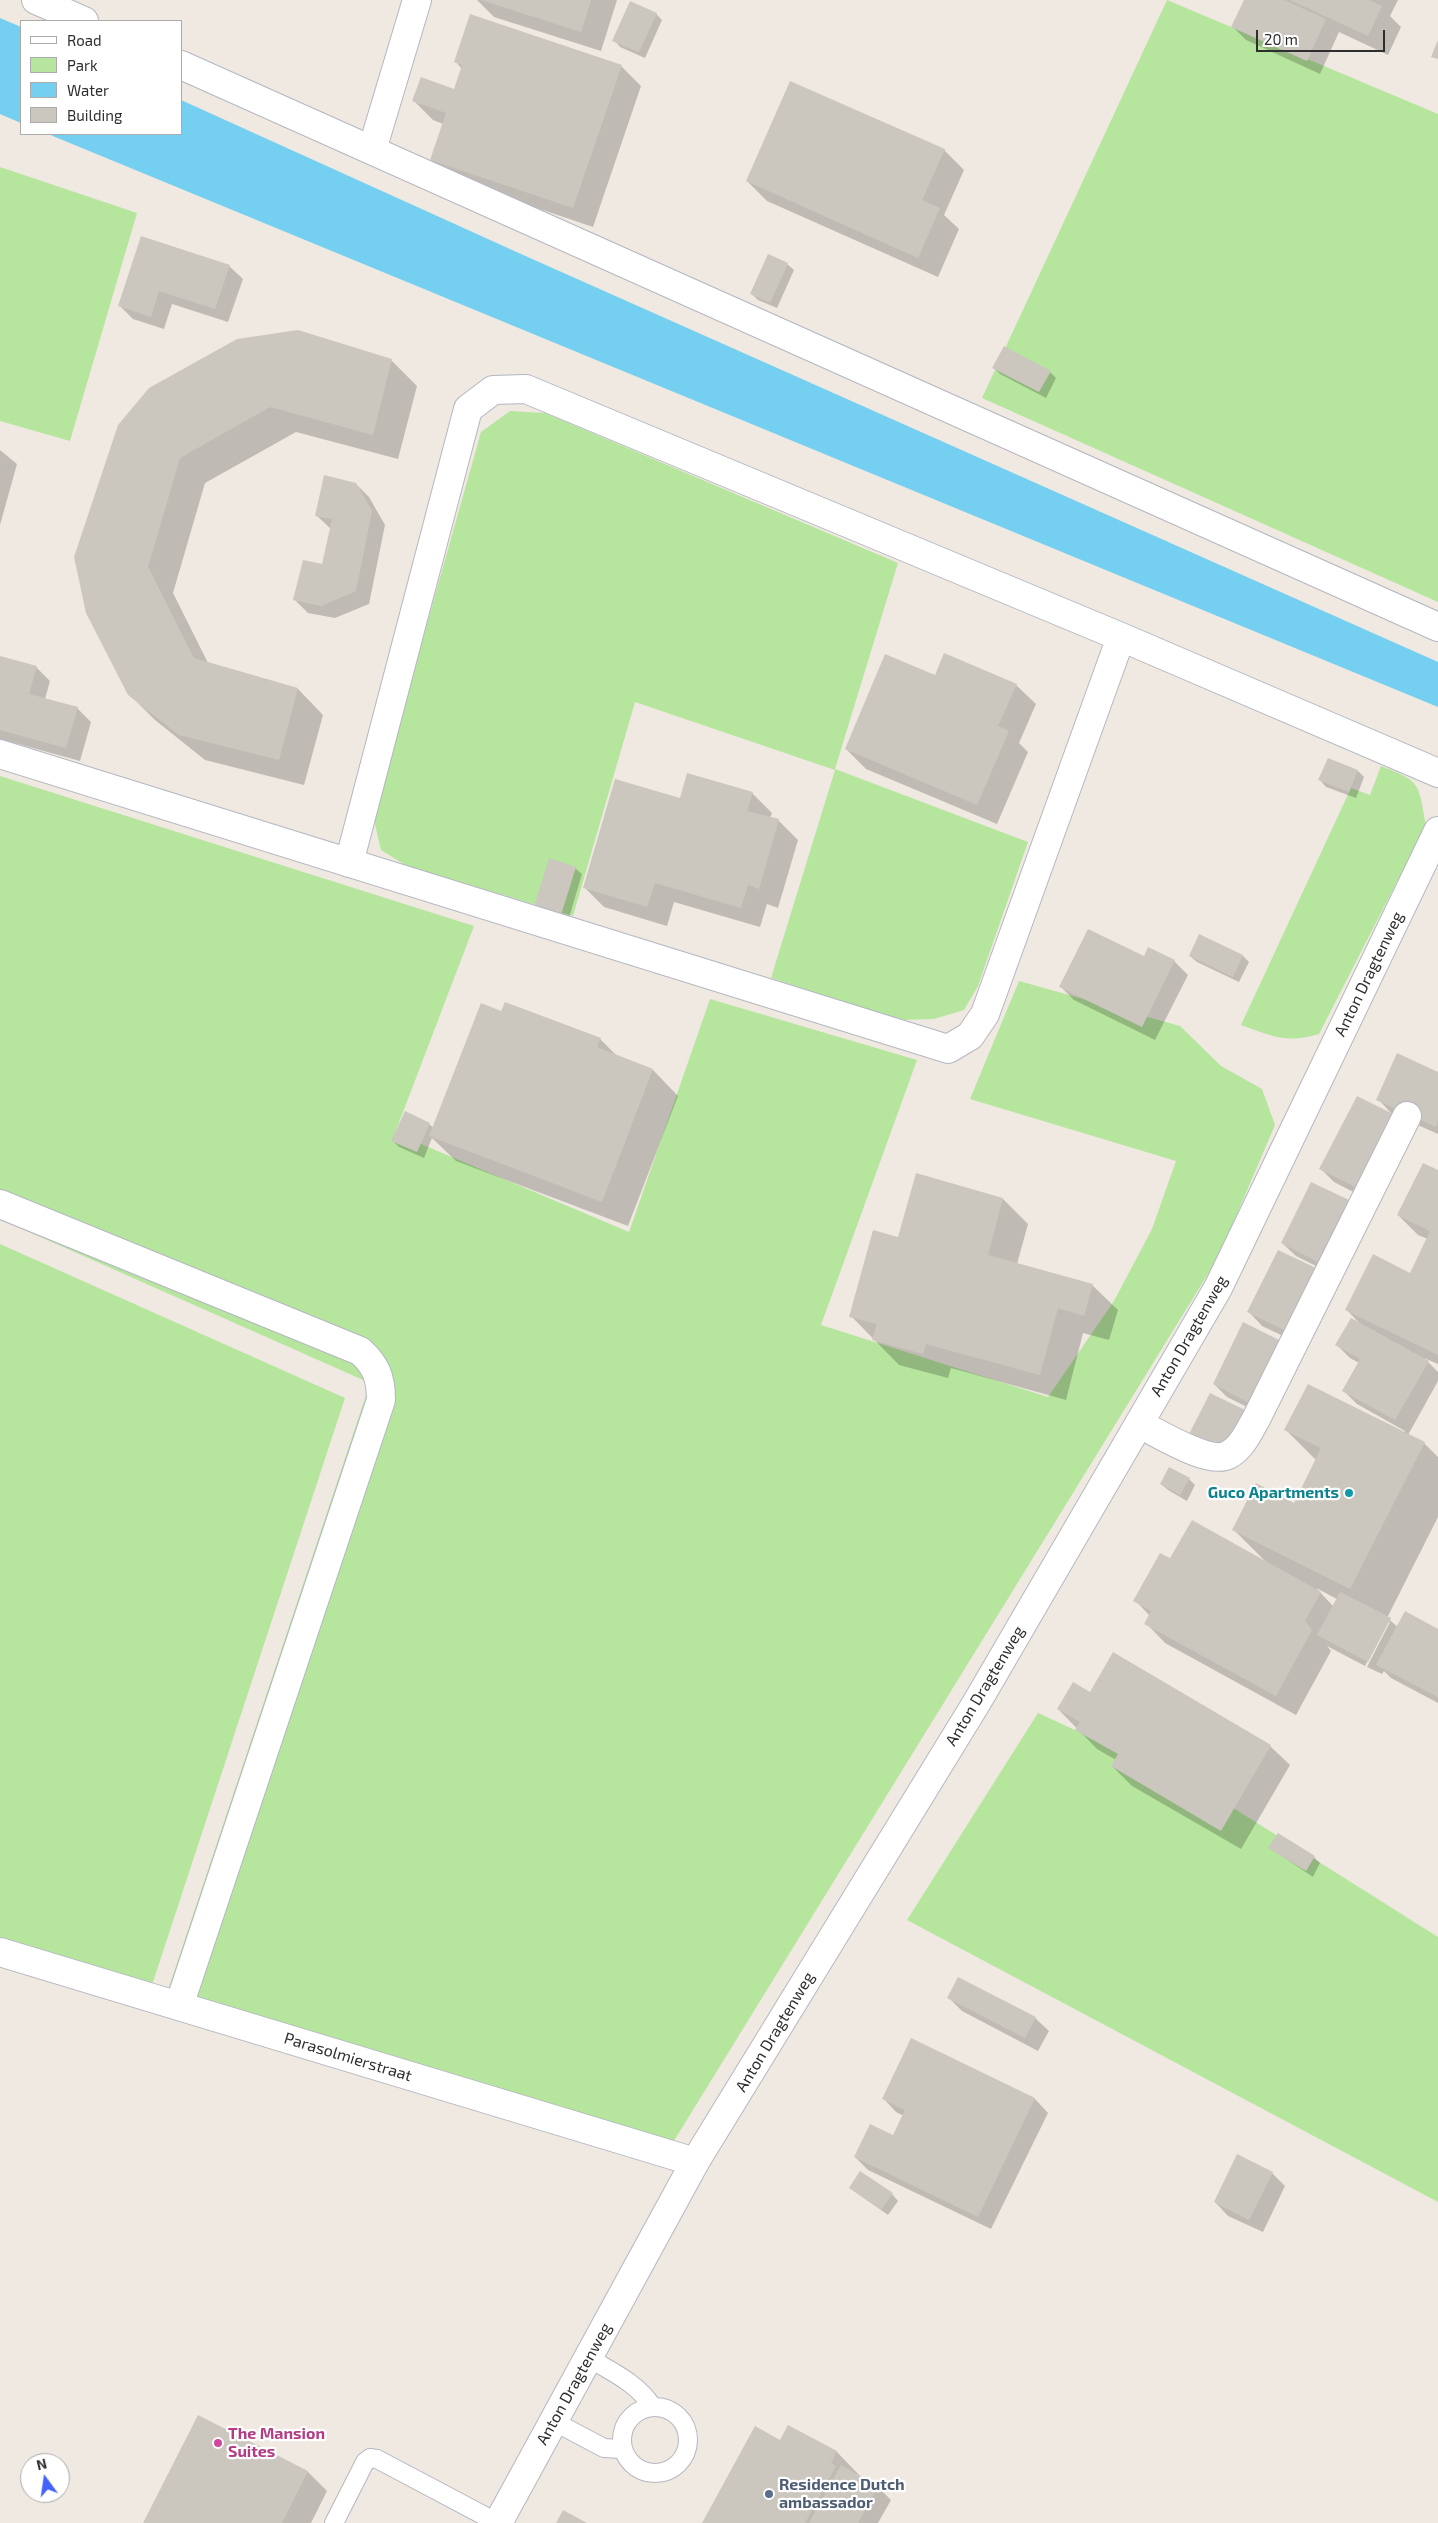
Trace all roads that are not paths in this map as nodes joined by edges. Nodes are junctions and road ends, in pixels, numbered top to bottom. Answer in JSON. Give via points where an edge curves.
{"nodes":[{"id":1,"x":417,"y":0,"type":"edge"},
{"id":2,"x":46,"y":2,"type":"edge"},
{"id":3,"x":82,"y":20,"type":"edge"},
{"id":4,"x":182,"y":65,"type":"edge"},
{"id":5,"x":372,"y":150,"type":"junction"},
{"id":6,"x":1438,"y":627,"type":"edge"},
{"id":7,"x":1121,"y":637,"type":"junction"},
{"id":8,"x":0,"y":754,"type":"edge"},
{"id":9,"x":1438,"y":773,"type":"edge"},
{"id":10,"x":1438,"y":831,"type":"edge"},
{"id":11,"x":349,"y":864,"type":"junction"},
{"id":12,"x":1407,"y":1116,"type":"dead end"},
{"id":13,"x":0,"y":1204,"type":"edge"},
{"id":14,"x":1139,"y":1424,"type":"junction"},
{"id":15,"x":0,"y":1952,"type":"edge"},
{"id":16,"x":179,"y":2006,"type":"junction"},
{"id":17,"x":695,"y":2162,"type":"junction"},
{"id":18,"x":588,"y":2358,"type":"junction"},
{"id":19,"x":652,"y":2406,"type":"junction"},
{"id":20,"x":553,"y":2421,"type":"junction"},
{"id":21,"x":622,"y":2449,"type":"junction"},
{"id":22,"x":334,"y":2523,"type":"edge"},
{"id":23,"x":498,"y":2523,"type":"edge"}],
"edges":[{"from":1,"to":5,"type":"street"},
{"from":2,"to":3,"type":"street"},
{"from":4,"to":5,"type":"street"},
{"from":5,"to":6,"type":"street"},
{"from":7,"to":9,"type":"street"},
{"from":7,"to":11,"type":"street","via":[[986,1014],[970,1036],[948,1049]]},
{"from":7,"to":11,"type":"street","via":[[526,389],[493,390],[468,409]]},
{"from":8,"to":11,"type":"street"},
{"from":10,"to":14,"type":"street","name":"Anton Dragtenweg","via":[[1218,1288]]},
{"from":12,"to":14,"type":"street","via":[[1241,1444],[1218,1458],[1196,1452]]},
{"from":13,"to":16,"type":"street","via":[[360,1351],[370,1360],[381,1382],[381,1400]]},
{"from":14,"to":17,"type":"street","name":"Anton Dragtenweg","via":[[977,1702]]},
{"from":15,"to":16,"type":"street","name":"Parasolmierstraat"},
{"from":16,"to":17,"type":"street","name":"Parasolmierstraat"},
{"from":17,"to":18,"type":"street","name":"Anton Dragtenweg"},
{"from":18,"to":19,"type":"lane","via":[[635,2386]]},
{"from":18,"to":20,"type":"street","name":"Anton Dragtenweg"},
{"from":19,"to":21,"type":"lane","via":[[638,2410],[627,2421]]},
{"from":19,"to":21,"type":"lane","via":[[667,2408],[679,2416],[687,2430],[688,2444],[682,2458],[672,2468],[658,2473],[642,2471],[630,2463]]},
{"from":20,"to":21,"type":"lane","via":[[604,2448]]},
{"from":20,"to":23,"type":"street","name":"Anton Dragtenweg"},
{"from":22,"to":23,"type":"lane","via":[[370,2458]]}]}
